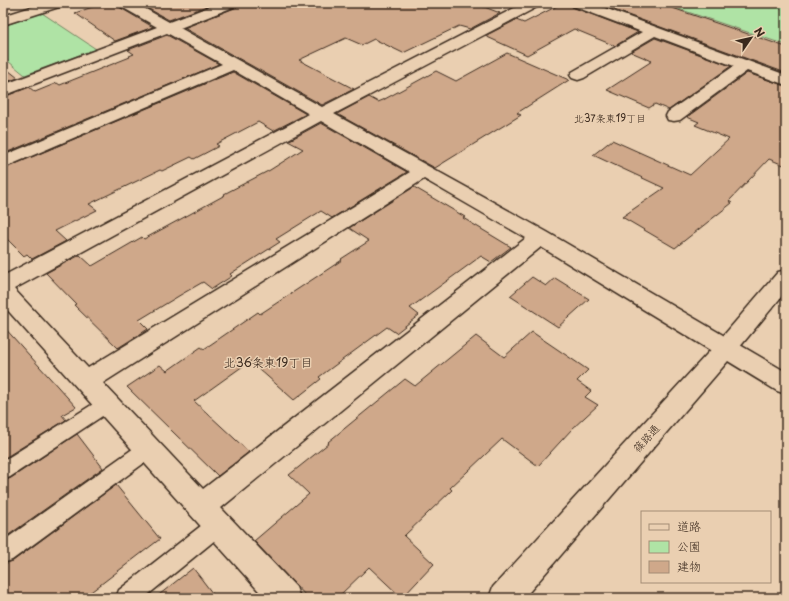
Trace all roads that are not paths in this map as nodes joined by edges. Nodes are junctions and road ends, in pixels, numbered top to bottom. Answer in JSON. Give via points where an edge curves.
{"nodes":[{"id":1,"x":57,"y":3,"type":"edge"},
{"id":2,"x":125,"y":3,"type":"edge"},
{"id":3,"x":230,"y":3,"type":"edge"},
{"id":4,"x":534,"y":3,"type":"edge"},
{"id":5,"x":578,"y":3,"type":"edge"},
{"id":6,"x":3,"y":21,"type":"edge"},
{"id":7,"x":168,"y":27,"type":"junction"},
{"id":8,"x":654,"y":31,"type":"junction"},
{"id":9,"x":234,"y":64,"type":"junction"},
{"id":10,"x":745,"y":65,"type":"junction"},
{"id":11,"x":578,"y":75,"type":"dead end"},
{"id":12,"x":786,"y":80,"type":"edge"},
{"id":13,"x":3,"y":91,"type":"edge"},
{"id":14,"x":321,"y":114,"type":"junction"},
{"id":15,"x":674,"y":116,"type":"dead end"},
{"id":16,"x":3,"y":163,"type":"edge"},
{"id":17,"x":424,"y":171,"type":"junction"},
{"id":18,"x":540,"y":237,"type":"junction"},
{"id":19,"x":786,"y":277,"type":"edge"},
{"id":20,"x":3,"y":285,"type":"edge"},
{"id":21,"x":3,"y":291,"type":"edge"},
{"id":22,"x":726,"y":348,"type":"junction"},
{"id":23,"x":86,"y":381,"type":"junction"},
{"id":24,"x":786,"y":384,"type":"edge"},
{"id":25,"x":107,"y":404,"type":"junction"},
{"id":26,"x":148,"y":449,"type":"junction"},
{"id":27,"x":3,"y":471,"type":"edge"},
{"id":28,"x":210,"y":516,"type":"junction"},
{"id":29,"x":4,"y":553,"type":"edge"},
{"id":30,"x":127,"y":598,"type":"edge"},
{"id":31,"x":285,"y":598,"type":"edge"},
{"id":32,"x":504,"y":598,"type":"edge"}],
"edges":[{"from":1,"to":6,"type":"street"},
{"from":2,"to":7,"type":"street"},
{"from":3,"to":7,"type":"street"},
{"from":4,"to":14,"type":"street"},
{"from":5,"to":8,"type":"street"},
{"from":7,"to":9,"type":"street"},
{"from":7,"to":13,"type":"street"},
{"from":8,"to":10,"type":"street"},
{"from":8,"to":11,"type":"street"},
{"from":9,"to":14,"type":"street"},
{"from":9,"to":16,"type":"street"},
{"from":10,"to":12,"type":"street"},
{"from":10,"to":15,"type":"street"},
{"from":14,"to":17,"type":"street"},
{"from":14,"to":20,"type":"street"},
{"from":17,"to":18,"type":"street"},
{"from":17,"to":23,"type":"street"},
{"from":18,"to":22,"type":"street"},
{"from":18,"to":28,"type":"street"},
{"from":19,"to":22,"type":"street","name":"篠路通"},
{"from":21,"to":23,"type":"street"},
{"from":22,"to":24,"type":"street"},
{"from":22,"to":32,"type":"street","name":"篠路通"},
{"from":23,"to":25,"type":"street"},
{"from":25,"to":26,"type":"street"},
{"from":25,"to":27,"type":"lane"},
{"from":26,"to":28,"type":"street"},
{"from":26,"to":29,"type":"lane"},
{"from":28,"to":30,"type":"lane"},
{"from":28,"to":31,"type":"street"}]}
